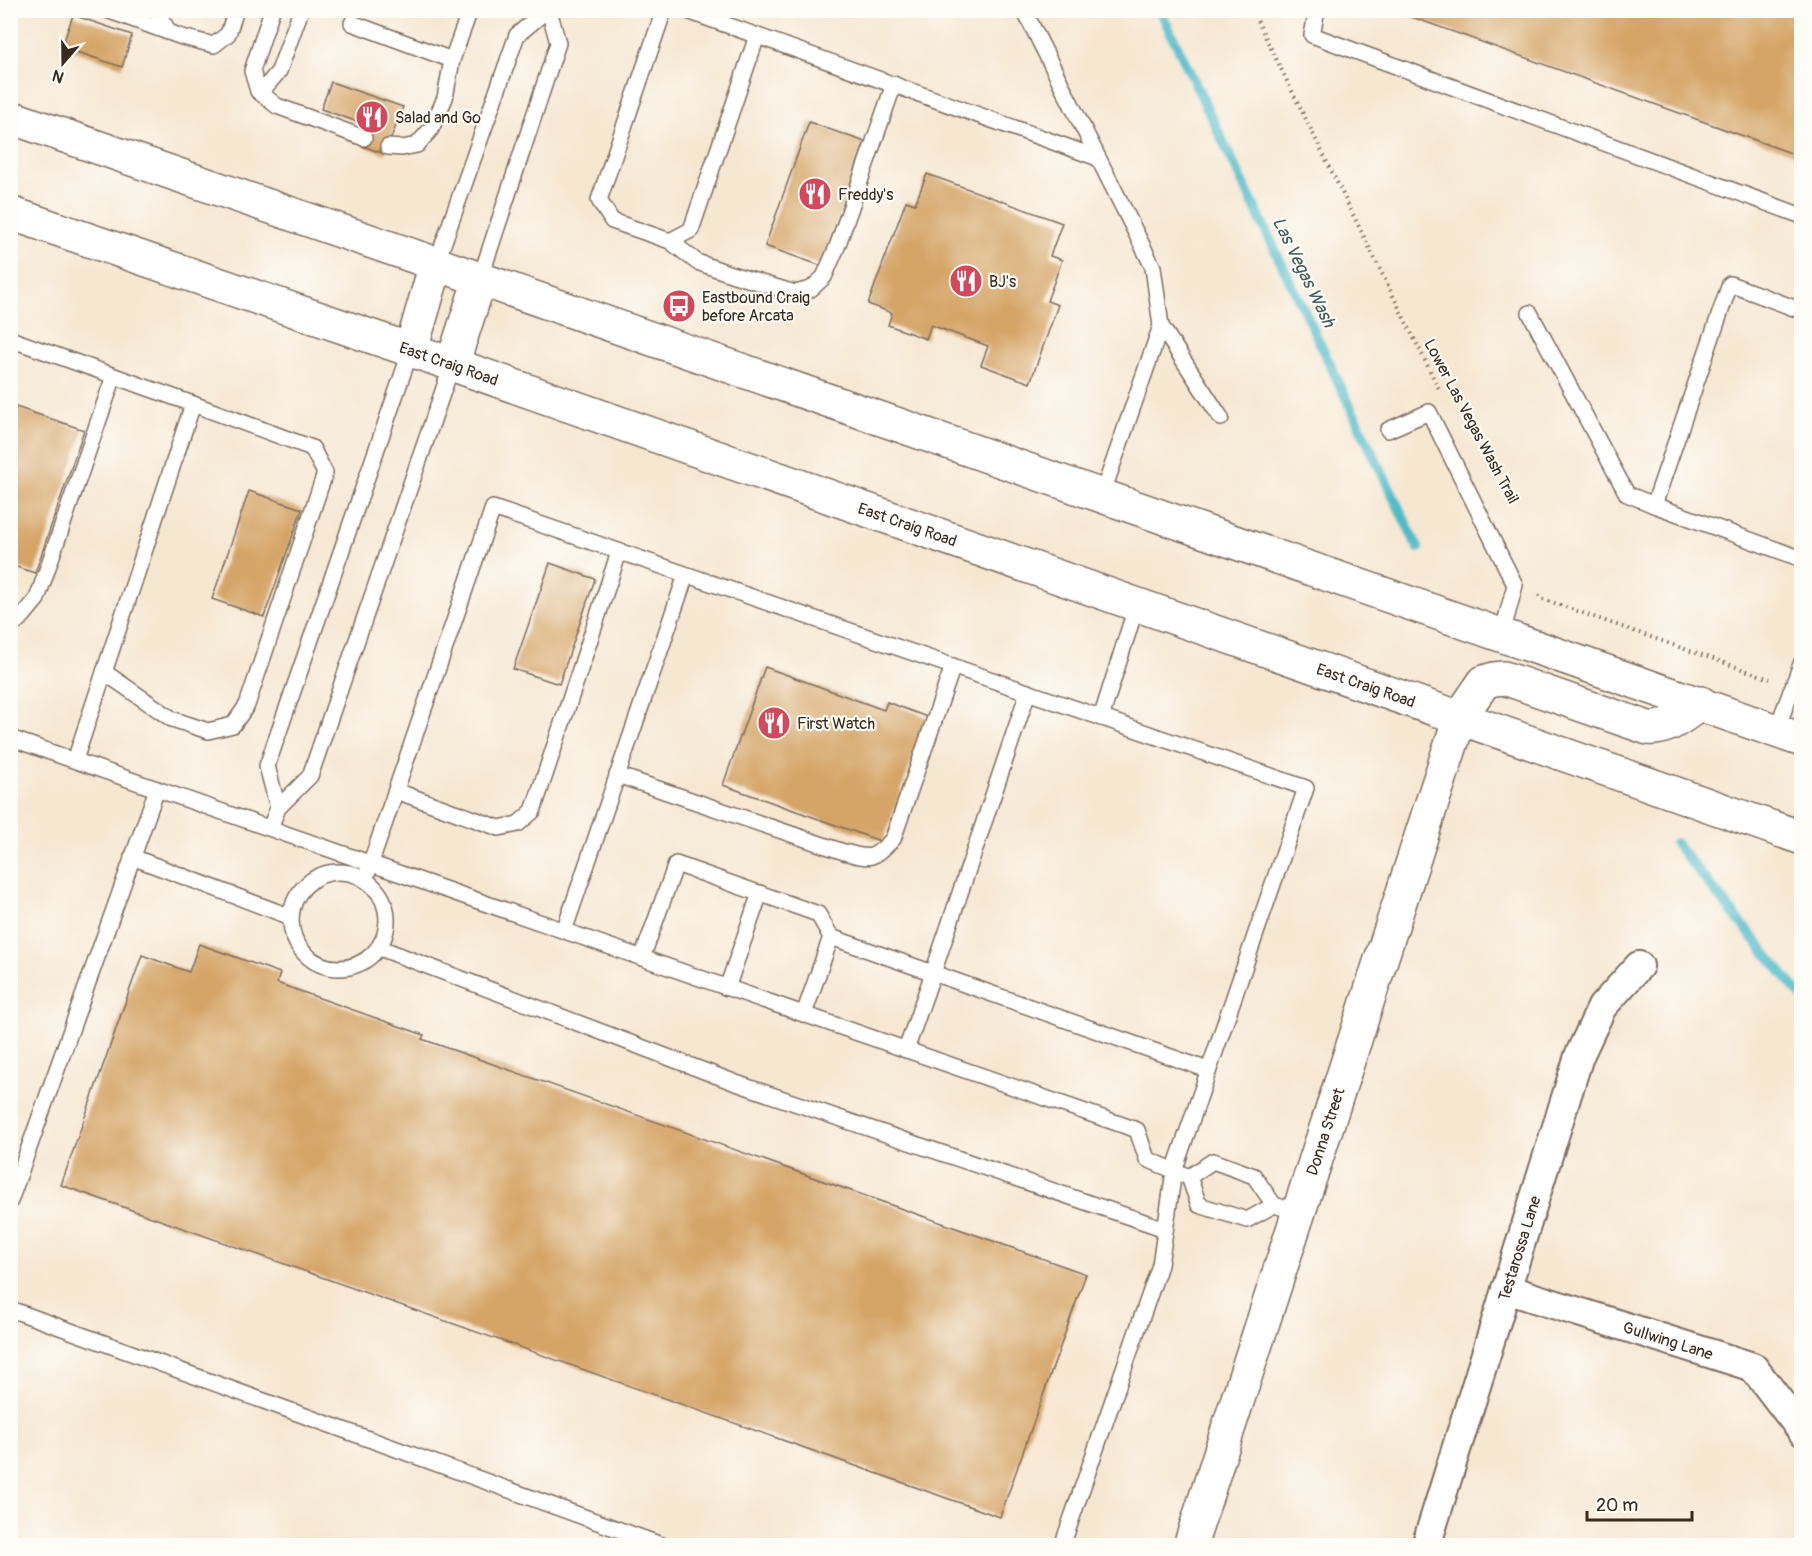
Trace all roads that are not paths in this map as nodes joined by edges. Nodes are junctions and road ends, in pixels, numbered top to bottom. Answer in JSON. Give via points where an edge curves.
{"nodes":[{"id":1,"x":107,"y":10,"type":"edge"},
{"id":2,"x":156,"y":10,"type":"edge"},
{"id":3,"x":236,"y":10,"type":"edge"},
{"id":4,"x":272,"y":10,"type":"edge"},
{"id":5,"x":301,"y":10,"type":"edge"},
{"id":6,"x":470,"y":10,"type":"edge"},
{"id":7,"x":548,"y":10,"type":"edge"},
{"id":8,"x":664,"y":10,"type":"edge"},
{"id":9,"x":685,"y":10,"type":"edge"},
{"id":10,"x":1024,"y":10,"type":"edge"},
{"id":11,"x":1317,"y":10,"type":"edge"},
{"id":12,"x":352,"y":23,"type":"dead end"},
{"id":13,"x":170,"y":32,"type":"junction"},
{"id":14,"x":757,"y":36,"type":"junction"},
{"id":15,"x":452,"y":60,"type":"junction"},
{"id":16,"x":894,"y":84,"type":"junction"},
{"id":17,"x":258,"y":91,"type":"junction"},
{"id":18,"x":10,"y":117,"type":"edge"},
{"id":19,"x":364,"y":138,"type":"dead end"},
{"id":20,"x":388,"y":147,"type":"dead end"},
{"id":21,"x":1098,"y":158,"type":"junction"},
{"id":22,"x":10,"y":213,"type":"edge"},
{"id":23,"x":1802,"y":216,"type":"edge"},
{"id":24,"x":670,"y":241,"type":"junction"},
{"id":25,"x":436,"y":264,"type":"junction"},
{"id":26,"x":480,"y":279,"type":"junction"},
{"id":27,"x":1802,"y":311,"type":"edge"},
{"id":28,"x":1530,"y":313,"type":"dead end"},
{"id":29,"x":1161,"y":326,"type":"junction"},
{"id":30,"x":10,"y":339,"type":"edge"},
{"id":31,"x":411,"y":350,"type":"junction"},
{"id":32,"x":452,"y":365,"type":"junction"},
{"id":33,"x":114,"y":376,"type":"junction"},
{"id":34,"x":193,"y":404,"type":"junction"},
{"id":35,"x":1221,"y":418,"type":"dead end"},
{"id":36,"x":1388,"y":430,"type":"dead end"},
{"id":37,"x":1102,"y":495,"type":"junction"},
{"id":38,"x":1654,"y":505,"type":"junction"},
{"id":39,"x":619,"y":552,"type":"junction"},
{"id":40,"x":1802,"y":559,"type":"edge"},
{"id":41,"x":686,"y":574,"type":"junction"},
{"id":42,"x":1137,"y":604,"type":"junction"},
{"id":43,"x":17,"y":615,"type":"edge"},
{"id":44,"x":10,"y":627,"type":"edge"},
{"id":45,"x":1502,"y":634,"type":"junction"},
{"id":46,"x":1802,"y":662,"type":"edge"},
{"id":47,"x":953,"y":666,"type":"junction"},
{"id":48,"x":105,"y":672,"type":"junction"},
{"id":49,"x":1028,"y":693,"type":"junction"},
{"id":50,"x":1701,"y":703,"type":"junction"},
{"id":51,"x":1460,"y":717,"type":"junction"},
{"id":52,"x":1101,"y":718,"type":"junction"},
{"id":53,"x":1789,"y":735,"type":"edge"},
{"id":54,"x":10,"y":738,"type":"edge"},
{"id":55,"x":75,"y":760,"type":"junction"},
{"id":56,"x":617,"y":775,"type":"junction"},
{"id":57,"x":157,"y":789,"type":"junction"},
{"id":58,"x":396,"y":791,"type":"junction"},
{"id":59,"x":279,"y":807,"type":"junction"},
{"id":60,"x":270,"y":828,"type":"junction"},
{"id":61,"x":1802,"y":837,"type":"edge"},
{"id":62,"x":132,"y":857,"type":"junction"},
{"id":63,"x":372,"y":864,"type":"junction"},
{"id":64,"x":365,"y":879,"type":"junction"},
{"id":65,"x":760,"y":893,"type":"junction"},
{"id":66,"x":291,"y":917,"type":"junction"},
{"id":67,"x":564,"y":931,"type":"junction"},
{"id":68,"x":831,"y":937,"type":"junction"},
{"id":69,"x":380,"y":948,"type":"junction"},
{"id":70,"x":642,"y":958,"type":"junction"},
{"id":71,"x":1639,"y":966,"type":"dead end"},
{"id":72,"x":933,"y":973,"type":"junction"},
{"id":73,"x":727,"y":988,"type":"junction"},
{"id":74,"x":804,"y":1014,"type":"junction"},
{"id":75,"x":906,"y":1050,"type":"junction"},
{"id":76,"x":1208,"y":1070,"type":"junction"},
{"id":77,"x":1174,"y":1171,"type":"junction"},
{"id":78,"x":1189,"y":1177,"type":"junction"},
{"id":79,"x":10,"y":1201,"type":"edge"},
{"id":80,"x":1286,"y":1209,"type":"junction"},
{"id":81,"x":1166,"y":1229,"type":"junction"},
{"id":82,"x":1506,"y":1289,"type":"junction"},
{"id":83,"x":10,"y":1309,"type":"edge"},
{"id":84,"x":1802,"y":1431,"type":"edge"},
{"id":85,"x":664,"y":1545,"type":"edge"},
{"id":86,"x":1062,"y":1545,"type":"edge"},
{"id":87,"x":1190,"y":1545,"type":"edge"},
{"id":88,"x":1426,"y":1545,"type":"edge"}],
"edges":[{"from":1,"to":13,"type":"lane"},
{"from":2,"to":13,"type":"lane"},
{"from":3,"to":13,"type":"lane","via":[[228,34],[214,45]]},
{"from":4,"to":17,"type":"lane","via":[[252,71]]},
{"from":5,"to":17,"type":"lane","via":[[279,71]]},
{"from":6,"to":15,"type":"lane"},
{"from":7,"to":25,"type":"lane","via":[[517,35]]},
{"from":7,"to":26,"type":"lane","via":[[558,43]]},
{"from":8,"to":24,"type":"lane","via":[[599,200],[612,221]]},
{"from":9,"to":14,"type":"lane"},
{"from":10,"to":21,"type":"lane"},
{"from":11,"to":23,"type":"lane","via":[[1312,35]]},
{"from":12,"to":15,"type":"lane"},
{"from":14,"to":16,"type":"lane"},
{"from":14,"to":24,"type":"lane","via":[[692,230]]},
{"from":15,"to":20,"type":"lane","via":[[445,98],[431,129],[417,145]]},
{"from":16,"to":21,"type":"lane"},
{"from":16,"to":24,"type":"lane","via":[[837,247],[824,278],[811,289],[795,293],[730,274],[697,262]]},
{"from":17,"to":19,"type":"lane","via":[[277,106]]},
{"from":18,"to":25,"type":"main road"},
{"from":21,"to":29,"type":"lane","via":[[1153,267]]},
{"from":22,"to":31,"type":"main road","name":"East Craig Road"},
{"from":25,"to":26,"type":"main road"},
{"from":25,"to":31,"type":"main road"},
{"from":26,"to":32,"type":"main road"},
{"from":26,"to":37,"type":"main road"},
{"from":27,"to":38,"type":"lane","via":[[1730,284]]},
{"from":28,"to":38,"type":"lane","via":[[1627,494]]},
{"from":29,"to":35,"type":"lane"},
{"from":29,"to":37,"type":"lane"},
{"from":30,"to":33,"type":"lane"},
{"from":31,"to":32,"type":"main road","name":"East Craig Road"},
{"from":31,"to":59,"type":"lane","via":[[267,766]]},
{"from":32,"to":42,"type":"main road","name":"East Craig Road"},
{"from":32,"to":59,"type":"lane","via":[[310,776]]},
{"from":33,"to":34,"type":"lane"},
{"from":33,"to":43,"type":"lane","via":[[37,599]]},
{"from":34,"to":48,"type":"lane"},
{"from":34,"to":48,"type":"lane","via":[[312,448],[325,473],[248,705],[233,725],[208,731],[172,719]]},
{"from":36,"to":45,"type":"lane","via":[[1429,412],[1515,585]]},
{"from":37,"to":45,"type":"main road"},
{"from":38,"to":40,"type":"lane"},
{"from":39,"to":41,"type":"lane"},
{"from":39,"to":58,"type":"lane","via":[[533,811],[518,824],[499,828]]},
{"from":39,"to":58,"type":"lane","via":[[493,508]]},
{"from":41,"to":47,"type":"lane"},
{"from":41,"to":56,"type":"lane"},
{"from":42,"to":51,"type":"main road","name":"East Craig Road"},
{"from":42,"to":52,"type":"lane"},
{"from":43,"to":44,"type":"lane"},
{"from":45,"to":50,"type":"main road"},
{"from":46,"to":53,"type":"lane","via":[[1791,687]]},
{"from":47,"to":49,"type":"lane"},
{"from":47,"to":56,"type":"lane","via":[[893,839],[878,854],[865,858],[844,852]]},
{"from":48,"to":55,"type":"lane"},
{"from":49,"to":52,"type":"lane"},
{"from":49,"to":72,"type":"lane"},
{"from":50,"to":51,"type":"main road","name":"Donna Street","via":[[1665,726],[1648,728],[1504,678],[1484,682]]},
{"from":50,"to":53,"type":"main road"},
{"from":51,"to":61,"type":"main road","name":"East Craig Road"},
{"from":51,"to":80,"type":"main road","name":"Donna Street"},
{"from":52,"to":76,"type":"lane","via":[[1306,788]]},
{"from":54,"to":55,"type":"lane"},
{"from":55,"to":57,"type":"lane"},
{"from":56,"to":67,"type":"lane"},
{"from":57,"to":60,"type":"lane"},
{"from":57,"to":62,"type":"lane"},
{"from":58,"to":63,"type":"lane"},
{"from":59,"to":60,"type":"lane"},
{"from":60,"to":63,"type":"lane"},
{"from":62,"to":66,"type":"lane"},
{"from":62,"to":79,"type":"lane"},
{"from":63,"to":64,"type":"lane"},
{"from":63,"to":67,"type":"lane"},
{"from":64,"to":66,"type":"lane","via":[[339,872],[322,874],[298,894]]},
{"from":64,"to":69,"type":"lane","via":[[387,908],[388,924]]},
{"from":65,"to":68,"type":"lane","via":[[818,914]]},
{"from":65,"to":70,"type":"lane","via":[[676,864]]},
{"from":65,"to":73,"type":"lane"},
{"from":66,"to":69,"type":"lane","via":[[294,939],[303,952],[331,968],[362,963]]},
{"from":67,"to":70,"type":"lane"},
{"from":68,"to":72,"type":"lane"},
{"from":68,"to":74,"type":"lane"},
{"from":69,"to":81,"type":"lane","via":[[736,1083]]},
{"from":70,"to":73,"type":"lane"},
{"from":71,"to":82,"type":"street","name":"Testarossa Lane","via":[[1602,1007],[1579,1056]]},
{"from":72,"to":75,"type":"lane"},
{"from":72,"to":76,"type":"lane"},
{"from":73,"to":74,"type":"lane"},
{"from":74,"to":75,"type":"lane"},
{"from":75,"to":77,"type":"lane","via":[[1137,1130],[1147,1160]]},
{"from":76,"to":77,"type":"lane"},
{"from":77,"to":78,"type":"lane"},
{"from":77,"to":81,"type":"lane"},
{"from":78,"to":80,"type":"lane","via":[[1213,1161],[1254,1176]]},
{"from":78,"to":80,"type":"lane","via":[[1199,1205],[1247,1220]]},
{"from":80,"to":87,"type":"main road","name":"Donna Street"},
{"from":81,"to":86,"type":"lane","via":[[1160,1265]]},
{"from":82,"to":84,"type":"street","name":"Gullwing Lane","via":[[1754,1367]]},
{"from":82,"to":88,"type":"street","name":"Testarossa Lane"},
{"from":83,"to":85,"type":"lane"}]}
